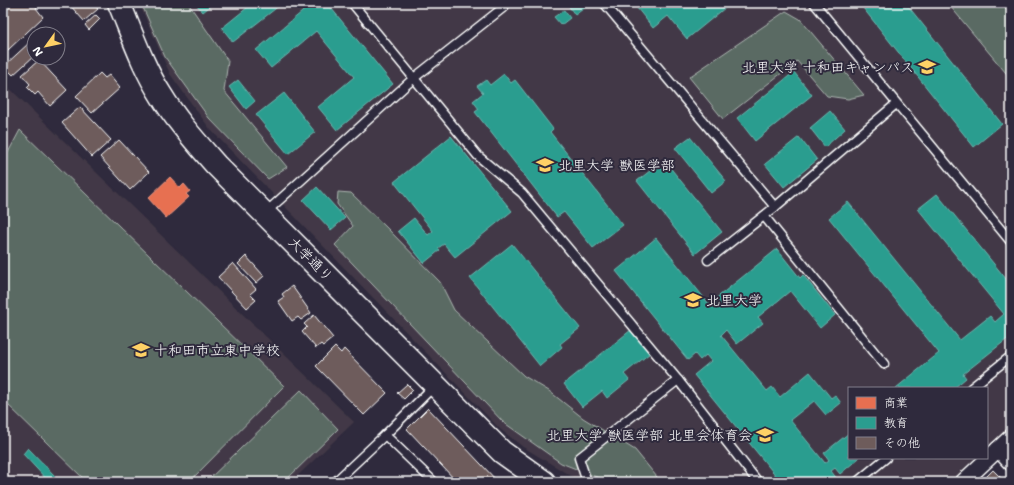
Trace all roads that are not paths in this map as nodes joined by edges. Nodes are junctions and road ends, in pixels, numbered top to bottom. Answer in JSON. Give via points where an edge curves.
{"nodes":[{"id":1,"x":119,"y":3,"type":"edge"},
{"id":2,"x":352,"y":3,"type":"edge"},
{"id":3,"x":604,"y":3,"type":"edge"},
{"id":4,"x":814,"y":3,"type":"edge"},
{"id":5,"x":505,"y":4,"type":"edge"},
{"id":6,"x":414,"y":78,"type":"junction"},
{"id":7,"x":896,"y":104,"type":"junction"},
{"id":8,"x":775,"y":207,"type":"junction"},
{"id":9,"x":265,"y":213,"type":"junction"},
{"id":10,"x":764,"y":216,"type":"junction"},
{"id":11,"x":1011,"y":242,"type":"edge"},
{"id":12,"x":708,"y":260,"type":"dead end"},
{"id":13,"x":1011,"y":356,"type":"edge"},
{"id":14,"x":884,"y":364,"type":"dead end"},
{"id":15,"x":678,"y":380,"type":"junction"},
{"id":16,"x":435,"y":384,"type":"junction"},
{"id":17,"x":973,"y":387,"type":"edge"},
{"id":18,"x":385,"y":435,"type":"junction"},
{"id":19,"x":1011,"y":437,"type":"edge"},
{"id":20,"x":998,"y":449,"type":"junction"},
{"id":21,"x":988,"y":458,"type":"edge"},
{"id":22,"x":885,"y":459,"type":"edge"},
{"id":23,"x":987,"y":459,"type":"edge"},
{"id":24,"x":1011,"y":463,"type":"edge"},
{"id":25,"x":335,"y":482,"type":"edge"},
{"id":26,"x":434,"y":482,"type":"edge"},
{"id":27,"x":544,"y":482,"type":"edge"},
{"id":28,"x":587,"y":482,"type":"edge"},
{"id":29,"x":758,"y":482,"type":"edge"},
{"id":30,"x":857,"y":482,"type":"edge"},
{"id":31,"x":963,"y":482,"type":"edge"}],
"edges":[{"from":1,"to":9,"type":"street","name":"大学通り","via":[[147,68],[178,122],[216,165]]},
{"from":2,"to":6,"type":"lane"},
{"from":3,"to":8,"type":"lane"},
{"from":4,"to":7,"type":"lane"},
{"from":5,"to":6,"type":"lane"},
{"from":6,"to":9,"type":"lane"},
{"from":6,"to":15,"type":"lane","via":[[478,156],[522,192]]},
{"from":7,"to":8,"type":"lane"},
{"from":7,"to":11,"type":"lane"},
{"from":8,"to":10,"type":"lane"},
{"from":9,"to":16,"type":"street","name":"大学通り"},
{"from":10,"to":12,"type":"lane"},
{"from":10,"to":14,"type":"lane"},
{"from":13,"to":17,"type":"lane"},
{"from":15,"to":28,"type":"lane","via":[[579,458]]},
{"from":15,"to":29,"type":"lane"},
{"from":16,"to":18,"type":"lane"},
{"from":16,"to":27,"type":"street","name":"大学通り","via":[[502,452]]},
{"from":18,"to":25,"type":"lane"},
{"from":18,"to":26,"type":"lane"},
{"from":19,"to":20,"type":"street"},
{"from":20,"to":21,"type":"street"},
{"from":20,"to":24,"type":"street"},
{"from":22,"to":30,"type":"lane"},
{"from":23,"to":31,"type":"street"}]}
